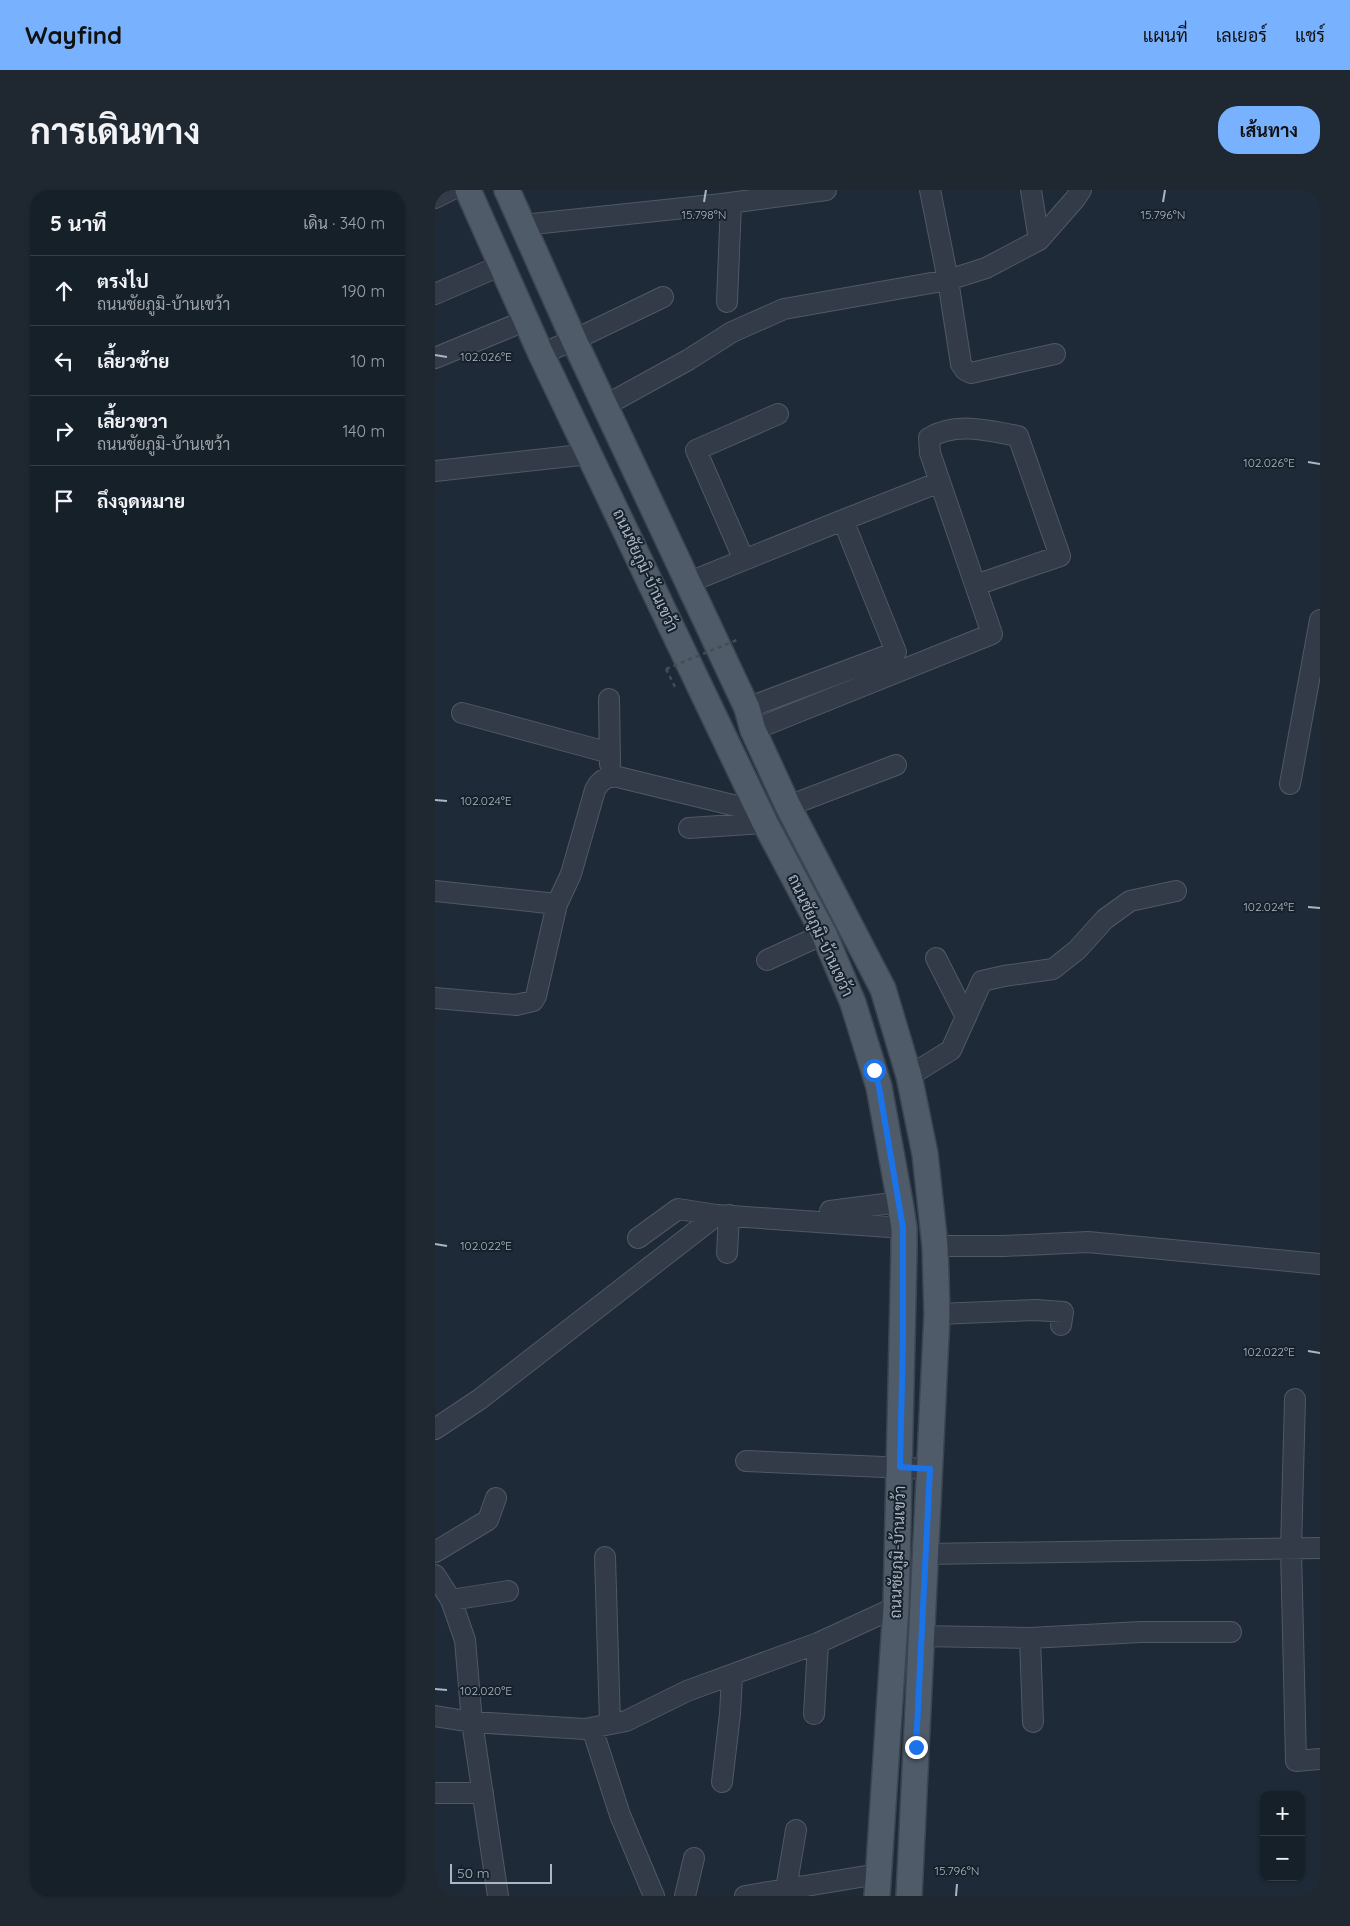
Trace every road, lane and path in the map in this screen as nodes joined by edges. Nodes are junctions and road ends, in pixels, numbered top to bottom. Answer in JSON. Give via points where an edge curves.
{"nodes":[{"id":1,"x":451,"y":190,"type":"edge"},
{"id":2,"x":468,"y":190,"type":"edge"},
{"id":3,"x":507,"y":190,"type":"edge"},
{"id":4,"x":821,"y":190,"type":"edge"},
{"id":5,"x":930,"y":190,"type":"edge"},
{"id":6,"x":1031,"y":190,"type":"edge"},
{"id":7,"x":1081,"y":190,"type":"edge"},
{"id":8,"x":435,"y":198,"type":"edge"},
{"id":9,"x":725,"y":199,"type":"edge"},
{"id":10,"x":523,"y":225,"type":"junction"},
{"id":11,"x":1039,"y":240,"type":"junction"},
{"id":12,"x":502,"y":265,"type":"junction"},
{"id":13,"x":948,"y":280,"type":"junction"},
{"id":14,"x":435,"y":294,"type":"edge"},
{"id":15,"x":663,"y":297,"type":"dead end"},
{"id":16,"x":727,"y":302,"type":"dead end"},
{"id":17,"x":527,"y":320,"type":"junction"},
{"id":18,"x":575,"y":340,"type":"junction"},
{"id":19,"x":541,"y":354,"type":"junction"},
{"id":20,"x":1055,"y":354,"type":"dead end"},
{"id":21,"x":435,"y":358,"type":"edge"},
{"id":22,"x":605,"y":405,"type":"junction"},
{"id":23,"x":778,"y":414,"type":"dead end"},
{"id":24,"x":590,"y":454,"type":"junction"},
{"id":25,"x":435,"y":470,"type":"edge"},
{"id":26,"x":940,"y":482,"type":"junction"},
{"id":27,"x":843,"y":520,"type":"junction"},
{"id":28,"x":745,"y":560,"type":"junction"},
{"id":29,"x":687,"y":583,"type":"junction"},
{"id":30,"x":976,"y":586,"type":"junction"},
{"id":31,"x":1320,"y":620,"type":"edge"},
{"id":32,"x":737,"y":640,"type":"dead end"},
{"id":33,"x":675,"y":687,"type":"dead end"},
{"id":34,"x":609,"y":699,"type":"dead end"},
{"id":35,"x":462,"y":713,"type":"dead end"},
{"id":36,"x":750,"y":719,"type":"junction"},
{"id":37,"x":610,"y":753,"type":"junction"},
{"id":38,"x":896,"y":765,"type":"dead end"},
{"id":39,"x":610,"y":776,"type":"junction"},
{"id":40,"x":1290,"y":784,"type":"dead end"},
{"id":41,"x":788,"y":806,"type":"junction"},
{"id":42,"x":763,"y":818,"type":"junction"},
{"id":43,"x":689,"y":828,"type":"dead end"},
{"id":44,"x":435,"y":891,"type":"edge"},
{"id":45,"x":1177,"y":891,"type":"dead end"},
{"id":46,"x":557,"y":904,"type":"junction"},
{"id":47,"x":824,"y":934,"type":"junction"},
{"id":48,"x":936,"y":958,"type":"dead end"},
{"id":49,"x":767,"y":960,"type":"dead end"},
{"id":50,"x":435,"y":998,"type":"edge"},
{"id":51,"x":966,"y":1017,"type":"junction"},
{"id":52,"x":909,"y":1076,"type":"junction"},
{"id":53,"x":900,"y":1202,"type":"junction"},
{"id":54,"x":830,"y":1211,"type":"dead end"},
{"id":55,"x":723,"y":1215,"type":"junction"},
{"id":56,"x":903,"y":1228,"type":"junction"},
{"id":57,"x":638,"y":1238,"type":"dead end"},
{"id":58,"x":935,"y":1246,"type":"junction"},
{"id":59,"x":727,"y":1253,"type":"dead end"},
{"id":60,"x":1320,"y":1264,"type":"edge"},
{"id":61,"x":937,"y":1314,"type":"junction"},
{"id":62,"x":1061,"y":1325,"type":"dead end"},
{"id":63,"x":1295,"y":1399,"type":"dead end"},
{"id":64,"x":435,"y":1430,"type":"edge"},
{"id":65,"x":746,"y":1461,"type":"dead end"},
{"id":66,"x":900,"y":1467,"type":"junction"},
{"id":67,"x":930,"y":1469,"type":"junction"},
{"id":68,"x":496,"y":1498,"type":"dead end"},
{"id":69,"x":1320,"y":1548,"type":"edge"},
{"id":70,"x":1291,"y":1549,"type":"junction"},
{"id":71,"x":435,"y":1552,"type":"edge"},
{"id":72,"x":926,"y":1554,"type":"junction"},
{"id":73,"x":605,"y":1557,"type":"dead end"},
{"id":74,"x":435,"y":1575,"type":"edge"},
{"id":75,"x":508,"y":1591,"type":"dead end"},
{"id":76,"x":451,"y":1600,"type":"junction"},
{"id":77,"x":896,"y":1607,"type":"junction"},
{"id":78,"x":1231,"y":1632,"type":"dead end"},
{"id":79,"x":920,"y":1636,"type":"junction"},
{"id":80,"x":1030,"y":1638,"type":"junction"},
{"id":81,"x":818,"y":1644,"type":"junction"},
{"id":82,"x":732,"y":1676,"type":"junction"},
{"id":83,"x":814,"y":1714,"type":"dead end"},
{"id":84,"x":435,"y":1716,"type":"edge"},
{"id":85,"x":472,"y":1722,"type":"junction"},
{"id":86,"x":1033,"y":1722,"type":"dead end"},
{"id":87,"x":601,"y":1726,"type":"junction"},
{"id":88,"x":1320,"y":1760,"type":"edge"},
{"id":89,"x":721,"y":1782,"type":"dead end"},
{"id":90,"x":435,"y":1793,"type":"edge"},
{"id":91,"x":483,"y":1793,"type":"junction"},
{"id":92,"x":796,"y":1830,"type":"dead end"},
{"id":93,"x":694,"y":1858,"type":"dead end"},
{"id":94,"x":878,"y":1885,"type":"edge"},
{"id":95,"x":786,"y":1889,"type":"junction"},
{"id":96,"x":498,"y":1896,"type":"edge"},
{"id":97,"x":654,"y":1896,"type":"edge"},
{"id":98,"x":685,"y":1896,"type":"edge"},
{"id":99,"x":745,"y":1896,"type":"edge"},
{"id":100,"x":909,"y":1896,"type":"edge"}],
"edges":[{"from":1,"to":8,"type":"street"},
{"from":2,"to":12,"type":"main road","name":"ถนนชัยภูมิ-บ้านเขว้า"},
{"from":3,"to":10,"type":"main road","name":"ถนนชัยภูมิ-บ้านเขว้า"},
{"from":4,"to":9,"type":"street"},
{"from":5,"to":13,"type":"street"},
{"from":6,"to":11,"type":"street"},
{"from":7,"to":11,"type":"street"},
{"from":9,"to":10,"type":"street"},
{"from":9,"to":16,"type":"street"},
{"from":10,"to":18,"type":"main road","name":"ถนนชัยภูมิ-บ้านเขว้า"},
{"from":11,"to":13,"type":"street","via":[[986,268]]},
{"from":12,"to":14,"type":"street"},
{"from":12,"to":17,"type":"main road","name":"ถนนชัยภูมิ-บ้านเขว้า"},
{"from":13,"to":20,"type":"street","via":[[961,364],[965,370],[971,373]]},
{"from":13,"to":22,"type":"street","via":[[784,309],[732,332]]},
{"from":15,"to":18,"type":"street"},
{"from":17,"to":19,"type":"main road","name":"ถนนชัยภูมิ-บ้านเขว้า"},
{"from":17,"to":21,"type":"street"},
{"from":18,"to":19,"type":"street"},
{"from":18,"to":22,"type":"main road","name":"ถนนชัยภูมิ-บ้านเขว้า"},
{"from":19,"to":24,"type":"main road","name":"ถนนชัยภูมิ-บ้านเขว้า"},
{"from":22,"to":29,"type":"main road","name":"ถนนชัยภูมิ-บ้านเขว้า"},
{"from":23,"to":28,"type":"street","via":[[696,450]]},
{"from":24,"to":25,"type":"street"},
{"from":24,"to":42,"type":"main road","name":"ถนนชัยภูมิ-บ้านเขว้า"},
{"from":26,"to":27,"type":"street"},
{"from":26,"to":30,"type":"street"},
{"from":26,"to":30,"type":"street","via":[[930,453],[929,438],[939,432],[968,428],[1018,436],[1060,556]]},
{"from":27,"to":28,"type":"street"},
{"from":27,"to":36,"type":"street","via":[[896,652]]},
{"from":28,"to":29,"type":"street"},
{"from":29,"to":36,"type":"main road","name":"ถนนชัยภูมิ-บ้านเขว้า"},
{"from":30,"to":36,"type":"street","via":[[992,634]]},
{"from":31,"to":40,"type":"street"},
{"from":32,"to":33,"type":"path","bridge":true,"via":[[666,669]]},
{"from":34,"to":37,"type":"street"},
{"from":35,"to":37,"type":"street"},
{"from":36,"to":41,"type":"main road","name":"ถนนชัยภูมิ-บ้านเขว้า"},
{"from":37,"to":39,"type":"street"},
{"from":38,"to":41,"type":"street"},
{"from":39,"to":42,"type":"street"},
{"from":39,"to":46,"type":"street","via":[[595,790],[571,874]]},
{"from":41,"to":52,"type":"main road","name":"ถนนชัยภูมิ-บ้านเขว้า","via":[[883,989]]},
{"from":42,"to":43,"type":"street"},
{"from":42,"to":47,"type":"main road","name":"ถนนชัยภูมิ-บ้านเขว้า"},
{"from":44,"to":46,"type":"street"},
{"from":45,"to":51,"type":"street","via":[[1129,901],[1105,919],[1077,950],[1053,969],[982,981]]},
{"from":46,"to":50,"type":"street","via":[[533,1001],[516,1005]]},
{"from":47,"to":49,"type":"street"},
{"from":47,"to":53,"type":"main road","name":"ถนนชัยภูมิ-บ้านเขว้า","via":[[853,1002],[879,1087]]},
{"from":48,"to":51,"type":"street"},
{"from":51,"to":52,"type":"street","via":[[951,1050]]},
{"from":52,"to":58,"type":"main road","name":"ถนนชัยภูมิ-บ้านเขว้า","via":[[925,1154]]},
{"from":53,"to":54,"type":"street"},
{"from":53,"to":56,"type":"main road","name":"ถนนชัยภูมิ-บ้านเขว้า"},
{"from":55,"to":56,"type":"street"},
{"from":55,"to":57,"type":"street","via":[[678,1209]]},
{"from":55,"to":59,"type":"street"},
{"from":55,"to":64,"type":"street"},
{"from":56,"to":66,"type":"main road","name":"ถนนชัยภูมิ-บ้านเขว้า"},
{"from":58,"to":60,"type":"street","via":[[1088,1242]]},
{"from":58,"to":61,"type":"main road","name":"ถนนชัยภูมิ-บ้านเขว้า"},
{"from":61,"to":62,"type":"street","via":[[1063,1312]]},
{"from":61,"to":67,"type":"main road","name":"ถนนชัยภูมิ-บ้านเขว้า"},
{"from":63,"to":70,"type":"street"},
{"from":65,"to":66,"type":"street"},
{"from":66,"to":67,"type":"street"},
{"from":66,"to":77,"type":"main road","name":"ถนนชัยภูมิ-บ้านเขว้า"},
{"from":67,"to":72,"type":"main road","name":"ถนนชัยภูมิ-บ้านเขว้า"},
{"from":68,"to":71,"type":"street","via":[[487,1520]]},
{"from":69,"to":70,"type":"street"},
{"from":70,"to":72,"type":"street"},
{"from":70,"to":88,"type":"street","via":[[1296,1761]]},
{"from":72,"to":79,"type":"main road","name":"ถนนชัยภูมิ-บ้านเขว้า"},
{"from":73,"to":87,"type":"street"},
{"from":74,"to":76,"type":"street"},
{"from":75,"to":76,"type":"street"},
{"from":76,"to":85,"type":"street","via":[[465,1640]]},
{"from":77,"to":81,"type":"street"},
{"from":77,"to":94,"type":"main road","name":"ถนนชัยภูมิ-บ้านเขว้า"},
{"from":78,"to":80,"type":"street","via":[[1141,1632]]},
{"from":79,"to":80,"type":"street"},
{"from":79,"to":100,"type":"main road","name":"ถนนชัยภูมิ-บ้านเขว้า"},
{"from":80,"to":86,"type":"street"},
{"from":81,"to":82,"type":"street"},
{"from":81,"to":83,"type":"street"},
{"from":82,"to":87,"type":"street","via":[[687,1691],[625,1721]]},
{"from":82,"to":89,"type":"street"},
{"from":84,"to":85,"type":"street"},
{"from":85,"to":87,"type":"street","via":[[585,1729]]},
{"from":85,"to":91,"type":"street"},
{"from":87,"to":97,"type":"street","via":[[620,1815]]},
{"from":90,"to":91,"type":"street"},
{"from":91,"to":96,"type":"street"},
{"from":92,"to":95,"type":"street"},
{"from":93,"to":98,"type":"street"},
{"from":94,"to":95,"type":"street"},
{"from":95,"to":99,"type":"street"}]}
